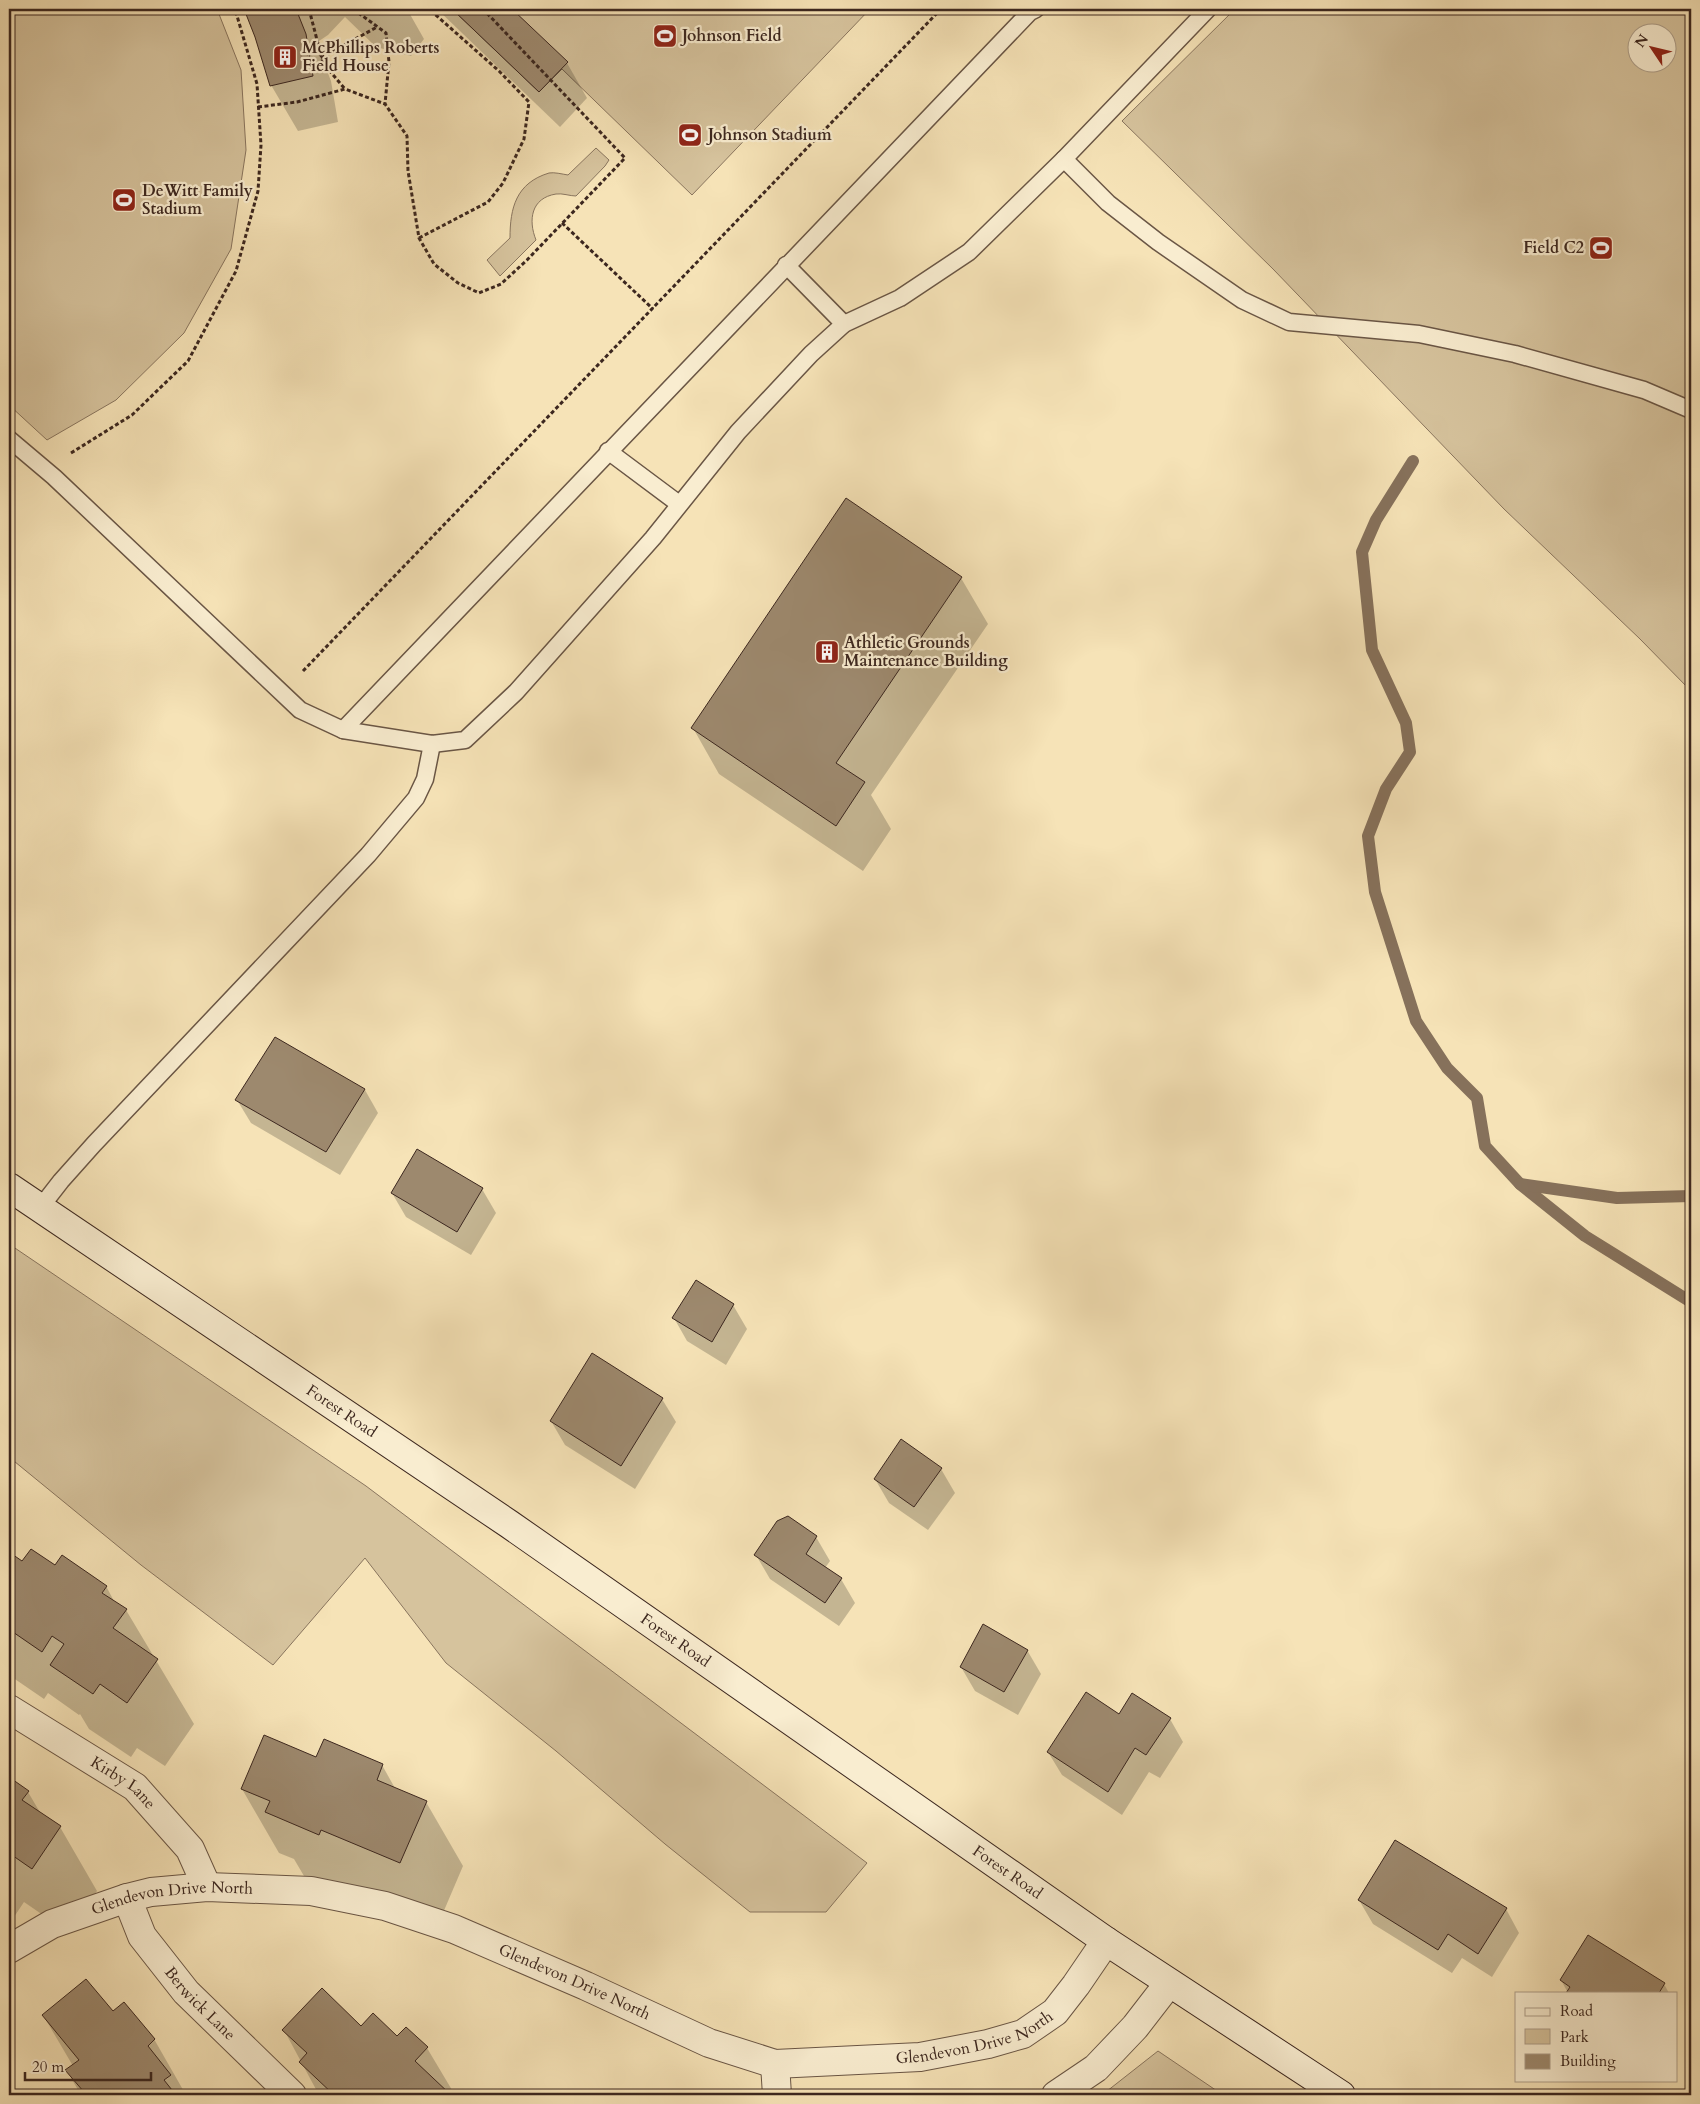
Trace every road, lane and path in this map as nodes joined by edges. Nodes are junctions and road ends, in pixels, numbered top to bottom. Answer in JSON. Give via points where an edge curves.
{"nodes":[{"id":1,"x":236,"y":9,"type":"edge"},
{"id":2,"x":309,"y":9,"type":"edge"},
{"id":3,"x":353,"y":9,"type":"edge"},
{"id":4,"x":429,"y":9,"type":"edge"},
{"id":5,"x":483,"y":9,"type":"edge"},
{"id":6,"x":941,"y":9,"type":"edge"},
{"id":7,"x":1036,"y":9,"type":"edge"},
{"id":8,"x":1208,"y":9,"type":"edge"},
{"id":9,"x":377,"y":27,"type":"junction"},
{"id":10,"x":321,"y":58,"type":"junction"},
{"id":11,"x":345,"y":89,"type":"junction"},
{"id":12,"x":385,"y":104,"type":"junction"},
{"id":13,"x":258,"y":108,"type":"junction"},
{"id":14,"x":1064,"y":159,"type":"junction"},
{"id":15,"x":562,"y":223,"type":"junction"},
{"id":16,"x":419,"y":238,"type":"junction"},
{"id":17,"x":786,"y":265,"type":"junction"},
{"id":18,"x":653,"y":309,"type":"junction"},
{"id":19,"x":844,"y":324,"type":"junction"},
{"id":20,"x":1691,"y":410,"type":"edge"},
{"id":21,"x":9,"y":439,"type":"edge"},
{"id":22,"x":608,"y":451,"type":"junction"},
{"id":23,"x":45,"y":469,"type":"junction"},
{"id":24,"x":679,"y":504,"type":"junction"},
{"id":25,"x":282,"y":693,"type":"junction"},
{"id":26,"x":343,"y":730,"type":"junction"},
{"id":27,"x":432,"y":744,"type":"junction"},
{"id":28,"x":9,"y":1187,"type":"edge"},
{"id":29,"x":40,"y":1208,"type":"junction"},
{"id":30,"x":9,"y":1709,"type":"edge"},
{"id":31,"x":207,"y":1887,"type":"junction"},
{"id":32,"x":127,"y":1898,"type":"junction"},
{"id":33,"x":1106,"y":1942,"type":"junction"},
{"id":34,"x":9,"y":1950,"type":"edge"},
{"id":35,"x":1169,"y":1983,"type":"junction"},
{"id":36,"x":775,"y":2064,"type":"junction"},
{"id":37,"x":292,"y":2095,"type":"edge"},
{"id":38,"x":777,"y":2095,"type":"edge"},
{"id":39,"x":1056,"y":2095,"type":"edge"},
{"id":40,"x":1341,"y":2095,"type":"edge"}],
"edges":[{"from":1,"to":13,"type":"path","via":[[257,84]]},
{"from":2,"to":10,"type":"path"},
{"from":3,"to":9,"type":"path"},
{"from":4,"to":16,"type":"path","via":[[529,102],[524,139],[503,183],[488,202]]},
{"from":5,"to":15,"type":"path","via":[[625,158]]},
{"from":6,"to":18,"type":"path"},
{"from":7,"to":17,"type":"lane"},
{"from":8,"to":14,"type":"lane"},
{"from":9,"to":10,"type":"path"},
{"from":9,"to":12,"type":"path","via":[[386,33],[389,62]]},
{"from":10,"to":11,"type":"path"},
{"from":11,"to":12,"type":"path"},
{"from":11,"to":13,"type":"path"},
{"from":12,"to":16,"type":"path","via":[[407,136],[408,171]]},
{"from":13,"to":23,"type":"path","via":[[261,145],[258,191],[236,271],[188,361],[132,415]]},
{"from":14,"to":19,"type":"lane","via":[[969,252],[900,298]]},
{"from":14,"to":20,"type":"lane","via":[[1108,203],[1158,242],[1242,300],[1289,322],[1419,334],[1515,354],[1644,390]]},
{"from":15,"to":16,"type":"path","via":[[501,284],[479,293],[458,283],[434,264]]},
{"from":15,"to":18,"type":"path"},
{"from":17,"to":19,"type":"lane"},
{"from":17,"to":22,"type":"lane"},
{"from":18,"to":25,"type":"path"},
{"from":19,"to":24,"type":"lane","via":[[810,354],[738,432]]},
{"from":21,"to":23,"type":"lane"},
{"from":22,"to":24,"type":"lane"},
{"from":22,"to":26,"type":"lane"},
{"from":23,"to":25,"type":"lane"},
{"from":24,"to":27,"type":"lane","via":[[654,538],[516,692],[465,740]]},
{"from":25,"to":26,"type":"lane","via":[[300,710]]},
{"from":26,"to":27,"type":"lane"},
{"from":27,"to":29,"type":"lane","via":[[425,779],[416,798],[374,848],[94,1144]]},
{"from":28,"to":29,"type":"street","name":"Forest Road"},
{"from":29,"to":33,"type":"street","name":"Forest Road","via":[[509,1524]]},
{"from":30,"to":31,"type":"street","name":"Kirby Lane","via":[[134,1787],[190,1849]]},
{"from":31,"to":32,"type":"street","name":"Glendevon Drive North","via":[[151,1892]]},
{"from":31,"to":36,"type":"street","name":"Glendevon Drive North","via":[[311,1891],[385,1906],[463,1933],[709,2043]]},
{"from":32,"to":34,"type":"street","name":"Glendevon Drive North","via":[[52,1924]]},
{"from":32,"to":37,"type":"street","name":"Berwick Lane","via":[[142,1936],[186,1992]]},
{"from":33,"to":35,"type":"street","name":"Forest Road"},
{"from":33,"to":36,"type":"street","name":"Glendevon Drive North","via":[[1055,2012],[1023,2034],[920,2057]]},
{"from":35,"to":39,"type":"street","via":[[1135,2028],[1096,2068]]},
{"from":35,"to":40,"type":"street","name":"Forest Road"},
{"from":36,"to":38,"type":"street"}]}
